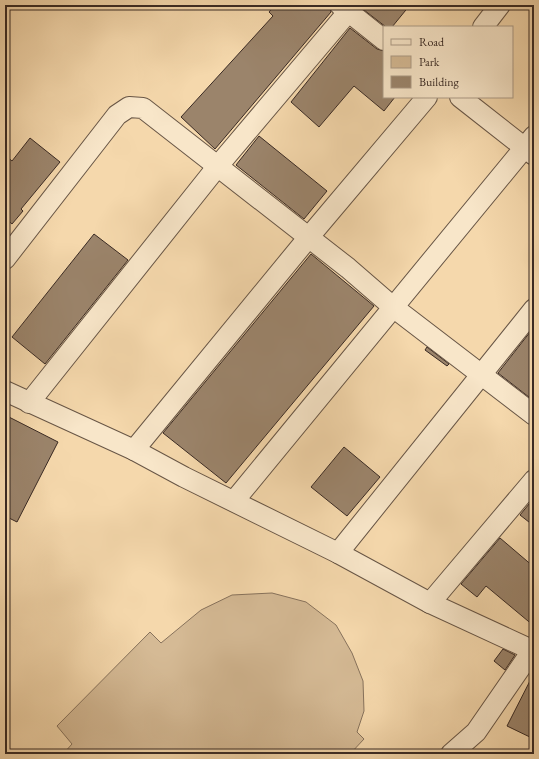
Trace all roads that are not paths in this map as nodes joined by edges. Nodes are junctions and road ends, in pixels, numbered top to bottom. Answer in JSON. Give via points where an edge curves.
{"nodes":[{"id":1,"x":500,"y":5,"type":"edge"},
{"id":2,"x":347,"y":8,"type":"edge"},
{"id":3,"x":484,"y":26,"type":"edge"},
{"id":4,"x":383,"y":39,"type":"edge"},
{"id":5,"x":426,"y":98,"type":"edge"},
{"id":6,"x":461,"y":98,"type":"edge"},
{"id":7,"x":531,"y":146,"type":"edge"},
{"id":8,"x":217,"y":167,"type":"junction"},
{"id":9,"x":308,"y":238,"type":"junction"},
{"id":10,"x":5,"y":259,"type":"edge"},
{"id":11,"x":394,"y":307,"type":"junction"},
{"id":12,"x":534,"y":309,"type":"edge"},
{"id":13,"x":481,"y":373,"type":"junction"},
{"id":14,"x":5,"y":391,"type":"edge"},
{"id":15,"x":29,"y":403,"type":"junction"},
{"id":16,"x":534,"y":415,"type":"edge"},
{"id":17,"x":134,"y":450,"type":"junction"},
{"id":18,"x":534,"y":480,"type":"edge"},
{"id":19,"x":234,"y":501,"type":"junction"},
{"id":20,"x":338,"y":553,"type":"junction"},
{"id":21,"x":430,"y":603,"type":"junction"},
{"id":22,"x":533,"y":649,"type":"edge"},
{"id":23,"x":451,"y":754,"type":"edge"}],
"edges":[{"from":1,"to":3,"type":"street"},
{"from":2,"to":4,"type":"street"},
{"from":2,"to":8,"type":"street"},
{"from":5,"to":9,"type":"street"},
{"from":6,"to":7,"type":"street"},
{"from":7,"to":11,"type":"street"},
{"from":8,"to":9,"type":"street"},
{"from":8,"to":10,"type":"street","via":[[143,108],[129,107],[117,115]]},
{"from":8,"to":15,"type":"street"},
{"from":9,"to":11,"type":"street"},
{"from":9,"to":17,"type":"street"},
{"from":11,"to":13,"type":"street"},
{"from":11,"to":19,"type":"street"},
{"from":12,"to":13,"type":"street"},
{"from":13,"to":16,"type":"street"},
{"from":13,"to":20,"type":"street"},
{"from":14,"to":15,"type":"street"},
{"from":15,"to":17,"type":"street"},
{"from":17,"to":19,"type":"street"},
{"from":18,"to":21,"type":"street"},
{"from":19,"to":20,"type":"street"},
{"from":20,"to":21,"type":"street"},
{"from":21,"to":22,"type":"street"},
{"from":22,"to":23,"type":"street","via":[[476,732]]}]}
